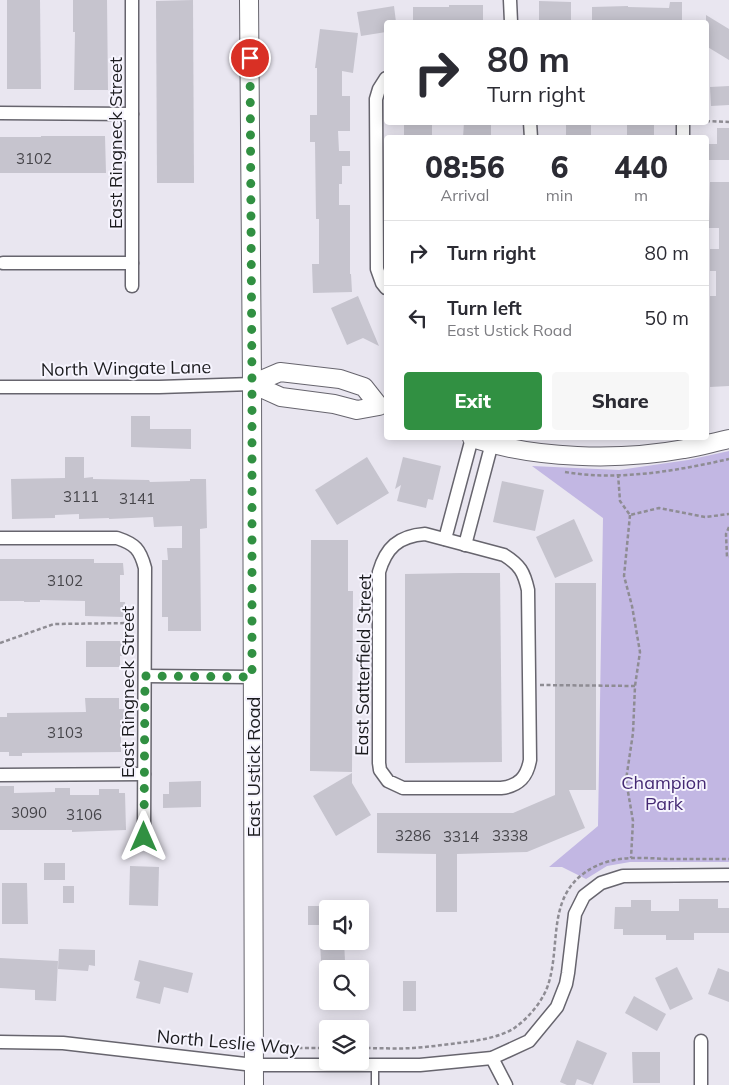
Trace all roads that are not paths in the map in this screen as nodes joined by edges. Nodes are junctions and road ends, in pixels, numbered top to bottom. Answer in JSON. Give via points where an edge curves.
{"nodes":[{"id":1,"x":132,"y":0,"type":"edge"},
{"id":2,"x":249,"y":0,"type":"edge"},
{"id":3,"x":510,"y":0,"type":"edge"},
{"id":4,"x":511,"y":20,"type":"edge"},
{"id":5,"x":384,"y":81,"type":"edge"},
{"id":6,"x":0,"y":113,"type":"edge"},
{"id":7,"x":132,"y":114,"type":"junction"},
{"id":8,"x":3,"y":263,"type":"dead end"},
{"id":9,"x":132,"y":263,"type":"junction"},
{"id":10,"x":384,"y":285,"type":"edge"},
{"id":11,"x":132,"y":286,"type":"dead end"},
{"id":12,"x":252,"y":384,"type":"junction"},
{"id":13,"x":0,"y":387,"type":"edge"},
{"id":14,"x":383,"y":407,"type":"edge"},
{"id":15,"x":729,"y":439,"type":"edge"},
{"id":16,"x":471,"y":440,"type":"edge"},
{"id":17,"x":479,"y":440,"type":"edge"},
{"id":18,"x":684,"y":443,"type":"edge"},
{"id":19,"x":492,"y":444,"type":"junction"},
{"id":20,"x":0,"y":538,"type":"edge"},
{"id":21,"x":445,"y":539,"type":"junction"},
{"id":22,"x":464,"y":544,"type":"junction"},
{"id":23,"x":145,"y":676,"type":"junction"},
{"id":24,"x":252,"y":677,"type":"junction"},
{"id":25,"x":144,"y":774,"type":"junction"},
{"id":26,"x":0,"y":775,"type":"edge"},
{"id":27,"x":144,"y":837,"type":"dead end"},
{"id":28,"x":729,"y":875,"type":"edge"},
{"id":29,"x":701,"y":1041,"type":"dead end"},
{"id":30,"x":0,"y":1042,"type":"edge"},
{"id":31,"x":492,"y":1058,"type":"junction"},
{"id":32,"x":254,"y":1065,"type":"junction"},
{"id":33,"x":375,"y":1066,"type":"junction"},
{"id":34,"x":254,"y":1085,"type":"edge"},
{"id":35,"x":375,"y":1085,"type":"edge"},
{"id":36,"x":506,"y":1085,"type":"edge"},
{"id":37,"x":701,"y":1085,"type":"edge"}],
"edges":[{"from":1,"to":7,"type":"street","name":"East Ringneck Street"},
{"from":2,"to":12,"type":"main road","name":"East Ustick Road"},
{"from":3,"to":4,"type":"street"},
{"from":5,"to":10,"type":"street","via":[[376,98],[377,269]]},
{"from":6,"to":7,"type":"street"},
{"from":7,"to":9,"type":"street","name":"East Ringneck Street"},
{"from":8,"to":9,"type":"street"},
{"from":9,"to":11,"type":"street","name":"East Ringneck Street"},
{"from":12,"to":13,"type":"street","name":"North Wingate Lane"},
{"from":12,"to":14,"type":"main road","via":[[280,397],[357,410]]},
{"from":12,"to":14,"type":"main road","via":[[280,372],[340,379],[364,387]]},
{"from":12,"to":24,"type":"main road","name":"East Ustick Road"},
{"from":15,"to":18,"type":"main road"},
{"from":16,"to":21,"type":"street"},
{"from":17,"to":19,"type":"main road"},
{"from":18,"to":19,"type":"main road","via":[[650,454],[582,456]]},
{"from":19,"to":22,"type":"street"},
{"from":20,"to":23,"type":"street","name":"East Ringneck Street","via":[[116,538],[137,549],[145,568]]},
{"from":21,"to":22,"type":"street"},
{"from":21,"to":22,"type":"street","name":"East Satterfield Street","via":[[425,534],[402,539],[389,549],[379,572],[379,763],[388,780],[403,788],[508,787],[522,780],[528,771],[528,590],[515,561]]},
{"from":23,"to":24,"type":"street"},
{"from":23,"to":25,"type":"street","name":"East Ringneck Street"},
{"from":24,"to":32,"type":"main road","name":"East Ustick Road"},
{"from":25,"to":26,"type":"street"},
{"from":25,"to":27,"type":"street","name":"East Ringneck Street"},
{"from":28,"to":31,"type":"street","name":"North Leslie Way","via":[[623,876],[601,883],[584,896],[574,914],[567,978],[557,1007],[529,1041]]},
{"from":29,"to":37,"type":"street"},
{"from":30,"to":32,"type":"street","name":"North Leslie Way","via":[[63,1043]]},
{"from":31,"to":33,"type":"street","name":"North Leslie Way"},
{"from":31,"to":36,"type":"street"},
{"from":32,"to":33,"type":"street","name":"North Leslie Way"},
{"from":32,"to":34,"type":"main road","name":"East Ustick Road"},
{"from":33,"to":35,"type":"lane"}]}
